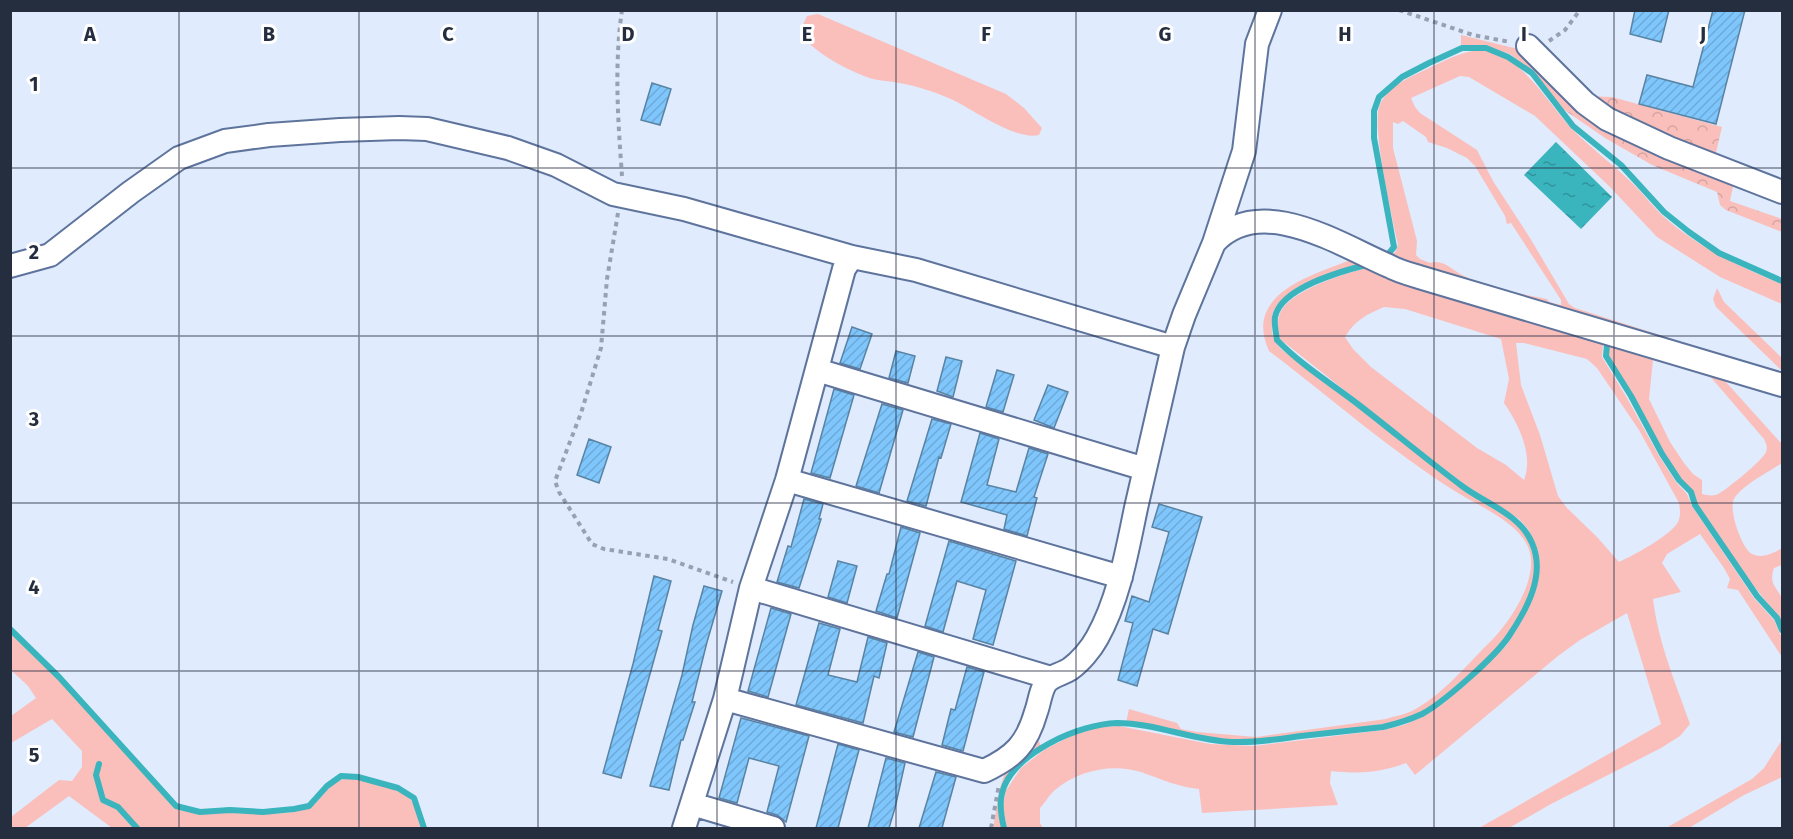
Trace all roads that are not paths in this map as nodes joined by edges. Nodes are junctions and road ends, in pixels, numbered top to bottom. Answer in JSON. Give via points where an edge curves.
{"nodes":[{"id":1,"x":1270,"y":10,"type":"edge"},
{"id":2,"x":1528,"y":46,"type":"road end"},
{"id":3,"x":1782,"y":192,"type":"edge"},
{"id":4,"x":1214,"y":243,"type":"junction"},
{"id":5,"x":852,"y":257,"type":"junction"},
{"id":6,"x":10,"y":266,"type":"edge"},
{"id":7,"x":1173,"y":347,"type":"junction"},
{"id":8,"x":817,"y":370,"type":"junction"},
{"id":9,"x":1782,"y":385,"type":"edge"},
{"id":10,"x":1145,"y":469,"type":"junction"},
{"id":11,"x":787,"y":480,"type":"junction"},
{"id":12,"x":1121,"y":577,"type":"junction"},
{"id":13,"x":750,"y":588,"type":"junction"},
{"id":14,"x":1051,"y":678,"type":"junction"},
{"id":15,"x":725,"y":699,"type":"junction"},
{"id":16,"x":692,"y":804,"type":"junction"},
{"id":17,"x":684,"y":828,"type":"edge"},
{"id":18,"x":773,"y":828,"type":"edge"}],
"edges":[{"from":1,"to":4,"type":"street","via":[[1257,44],[1244,151]]},
{"from":2,"to":3,"type":"street","via":[[1585,103],[1607,119]]},
{"from":4,"to":7,"type":"street"},
{"from":4,"to":9,"type":"street","via":[[1222,234],[1246,224],[1289,224],[1419,277]]},
{"from":5,"to":6,"type":"street","via":[[684,209],[614,194],[556,165],[508,148],[427,129],[399,128],[225,141],[179,158],[50,255]]},
{"from":5,"to":7,"type":"street","via":[[916,270]]},
{"from":5,"to":8,"type":"street","via":[[844,269]]},
{"from":7,"to":10,"type":"street"},
{"from":8,"to":10,"type":"street"},
{"from":8,"to":11,"type":"street"},
{"from":10,"to":12,"type":"street"},
{"from":11,"to":12,"type":"street"},
{"from":11,"to":13,"type":"street"},
{"from":12,"to":14,"type":"street","via":[[1097,639],[1069,669]]},
{"from":13,"to":14,"type":"street"},
{"from":13,"to":15,"type":"street"},
{"from":14,"to":15,"type":"street","via":[[1044,685],[1027,739],[1007,759],[984,771]]},
{"from":15,"to":16,"type":"street"},
{"from":16,"to":17,"type":"street"},
{"from":16,"to":18,"type":"street"}]}
